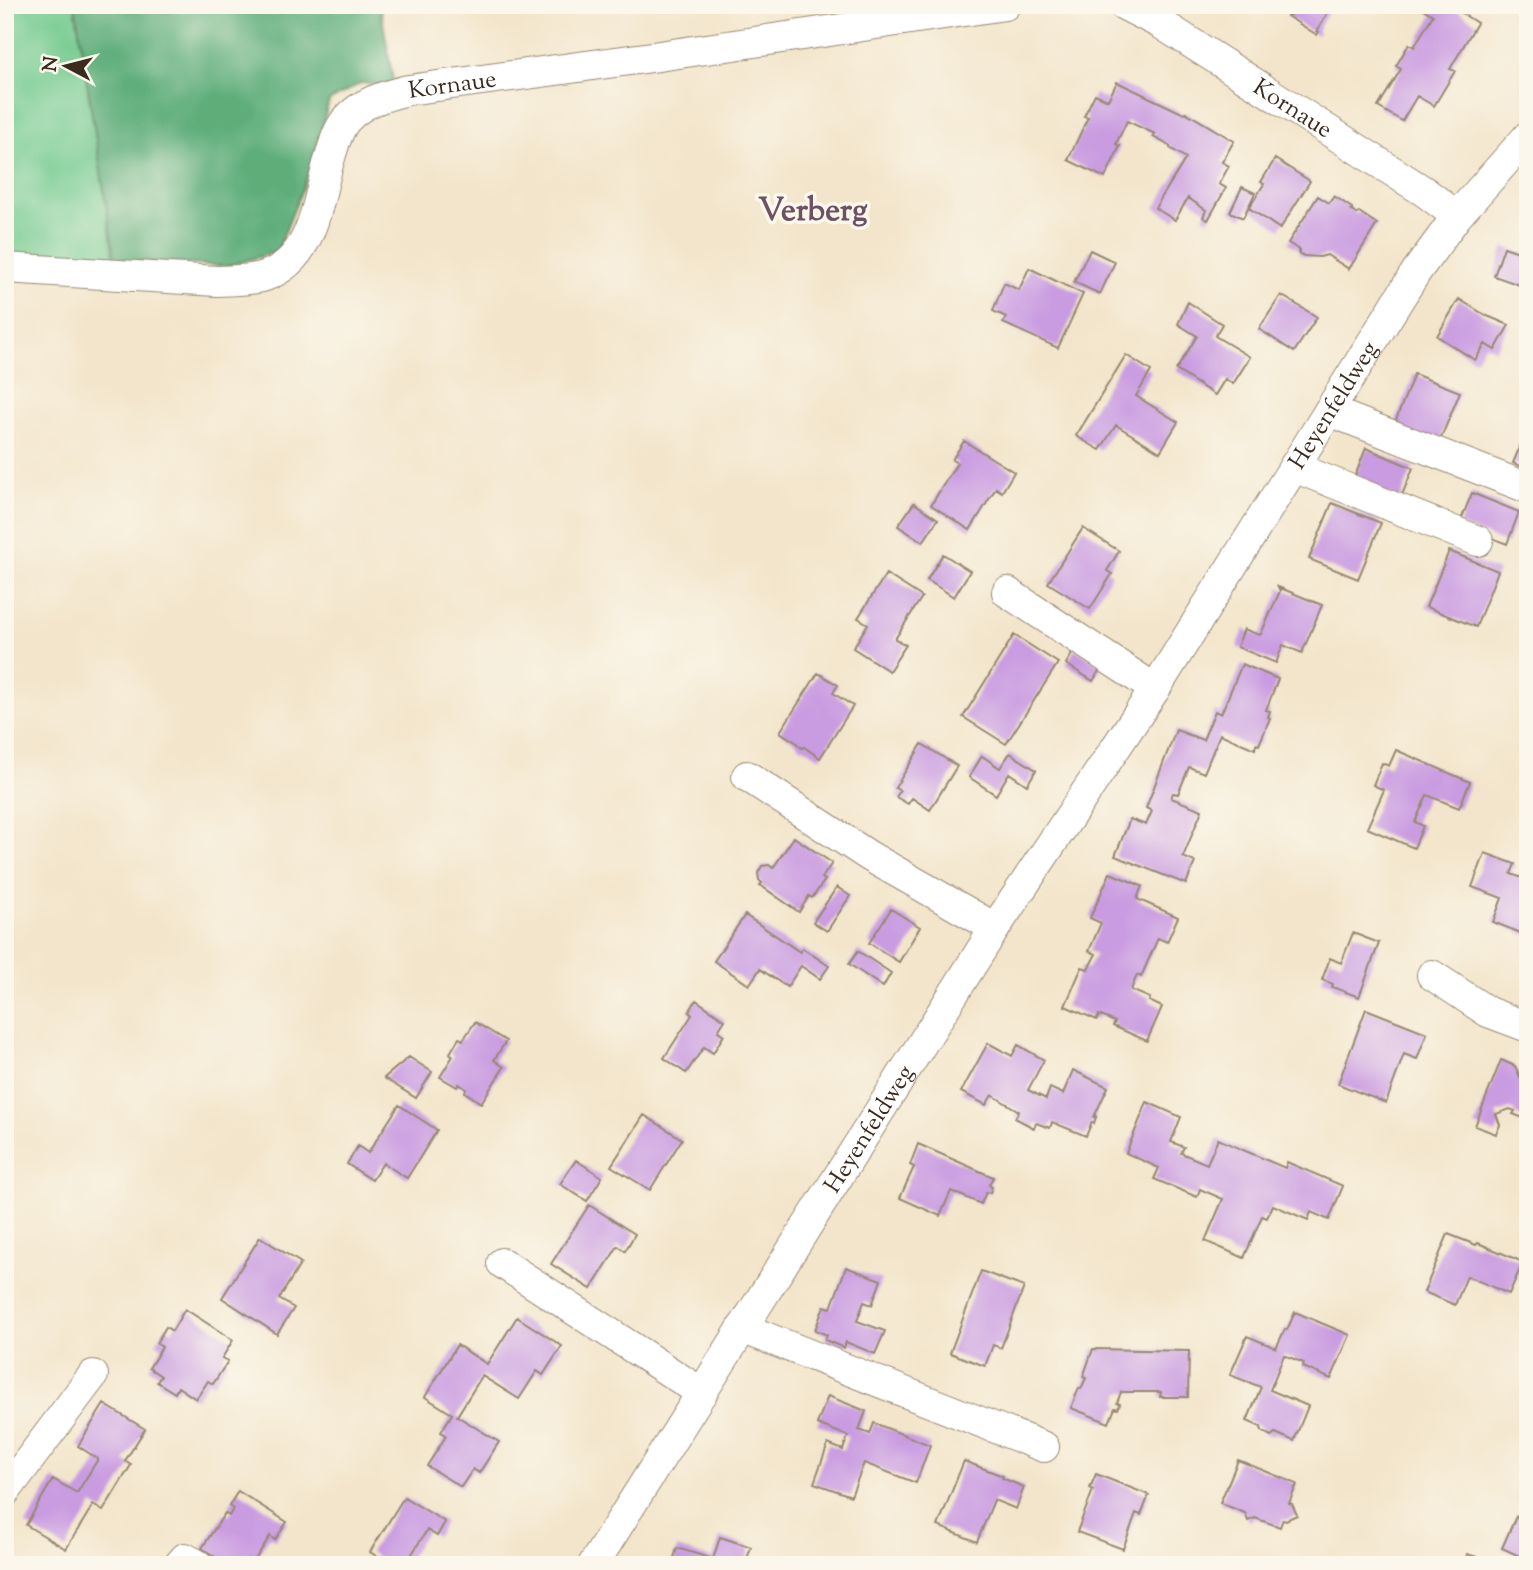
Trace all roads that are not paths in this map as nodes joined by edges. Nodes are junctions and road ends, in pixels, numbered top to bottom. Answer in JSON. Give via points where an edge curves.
{"nodes":[{"id":1,"x":1005,"y":5,"type":"edge"},
{"id":2,"x":1124,"y":5,"type":"edge"},
{"id":3,"x":1528,"y":136,"type":"edge"},
{"id":4,"x":1457,"y":216,"type":"junction"},
{"id":5,"x":5,"y":268,"type":"edge"},
{"id":6,"x":1329,"y":411,"type":"junction"},
{"id":7,"x":1294,"y":467,"type":"junction"},
{"id":8,"x":1528,"y":488,"type":"edge"},
{"id":9,"x":1478,"y":541,"type":"dead end"},
{"id":10,"x":1007,"y":592,"type":"dead end"},
{"id":11,"x":1155,"y":689,"type":"junction"},
{"id":12,"x":747,"y":776,"type":"dead end"},
{"id":13,"x":995,"y":928,"type":"junction"},
{"id":14,"x":1432,"y":975,"type":"dead end"},
{"id":15,"x":1528,"y":1027,"type":"edge"},
{"id":16,"x":502,"y":1263,"type":"dead end"},
{"id":17,"x":741,"y":1328,"type":"junction"},
{"id":18,"x":93,"y":1375,"type":"dead end"},
{"id":19,"x":702,"y":1392,"type":"junction"},
{"id":20,"x":1044,"y":1447,"type":"dead end"},
{"id":21,"x":5,"y":1492,"type":"edge"},
{"id":22,"x":179,"y":1565,"type":"edge"},
{"id":23,"x":198,"y":1565,"type":"edge"},
{"id":24,"x":593,"y":1565,"type":"edge"}],
"edges":[{"from":1,"to":5,"type":"street","name":"Kornaue","via":[[380,97],[345,121],[335,139],[301,250],[267,275],[217,281]]},
{"from":2,"to":4,"type":"street","name":"Kornaue","via":[[1163,25]]},
{"from":3,"to":4,"type":"street","name":"Heyenfeldweg"},
{"from":4,"to":6,"type":"street","name":"Heyenfeldweg","via":[[1416,272]]},
{"from":6,"to":7,"type":"street","name":"Heyenfeldweg"},
{"from":6,"to":8,"type":"street"},
{"from":7,"to":9,"type":"street"},
{"from":7,"to":11,"type":"street","name":"Heyenfeldweg"},
{"from":10,"to":11,"type":"street"},
{"from":11,"to":13,"type":"street","name":"Heyenfeldweg"},
{"from":12,"to":13,"type":"street","via":[[869,856]]},
{"from":13,"to":17,"type":"street","name":"Heyenfeldweg"},
{"from":14,"to":15,"type":"street","via":[[1488,1012]]},
{"from":16,"to":19,"type":"street"},
{"from":17,"to":19,"type":"street","name":"Heyenfeldweg"},
{"from":17,"to":20,"type":"street"},
{"from":18,"to":21,"type":"street"},
{"from":19,"to":24,"type":"street","name":"Heyenfeldweg"},
{"from":22,"to":23,"type":"street","via":[[185,1558]]}]}
